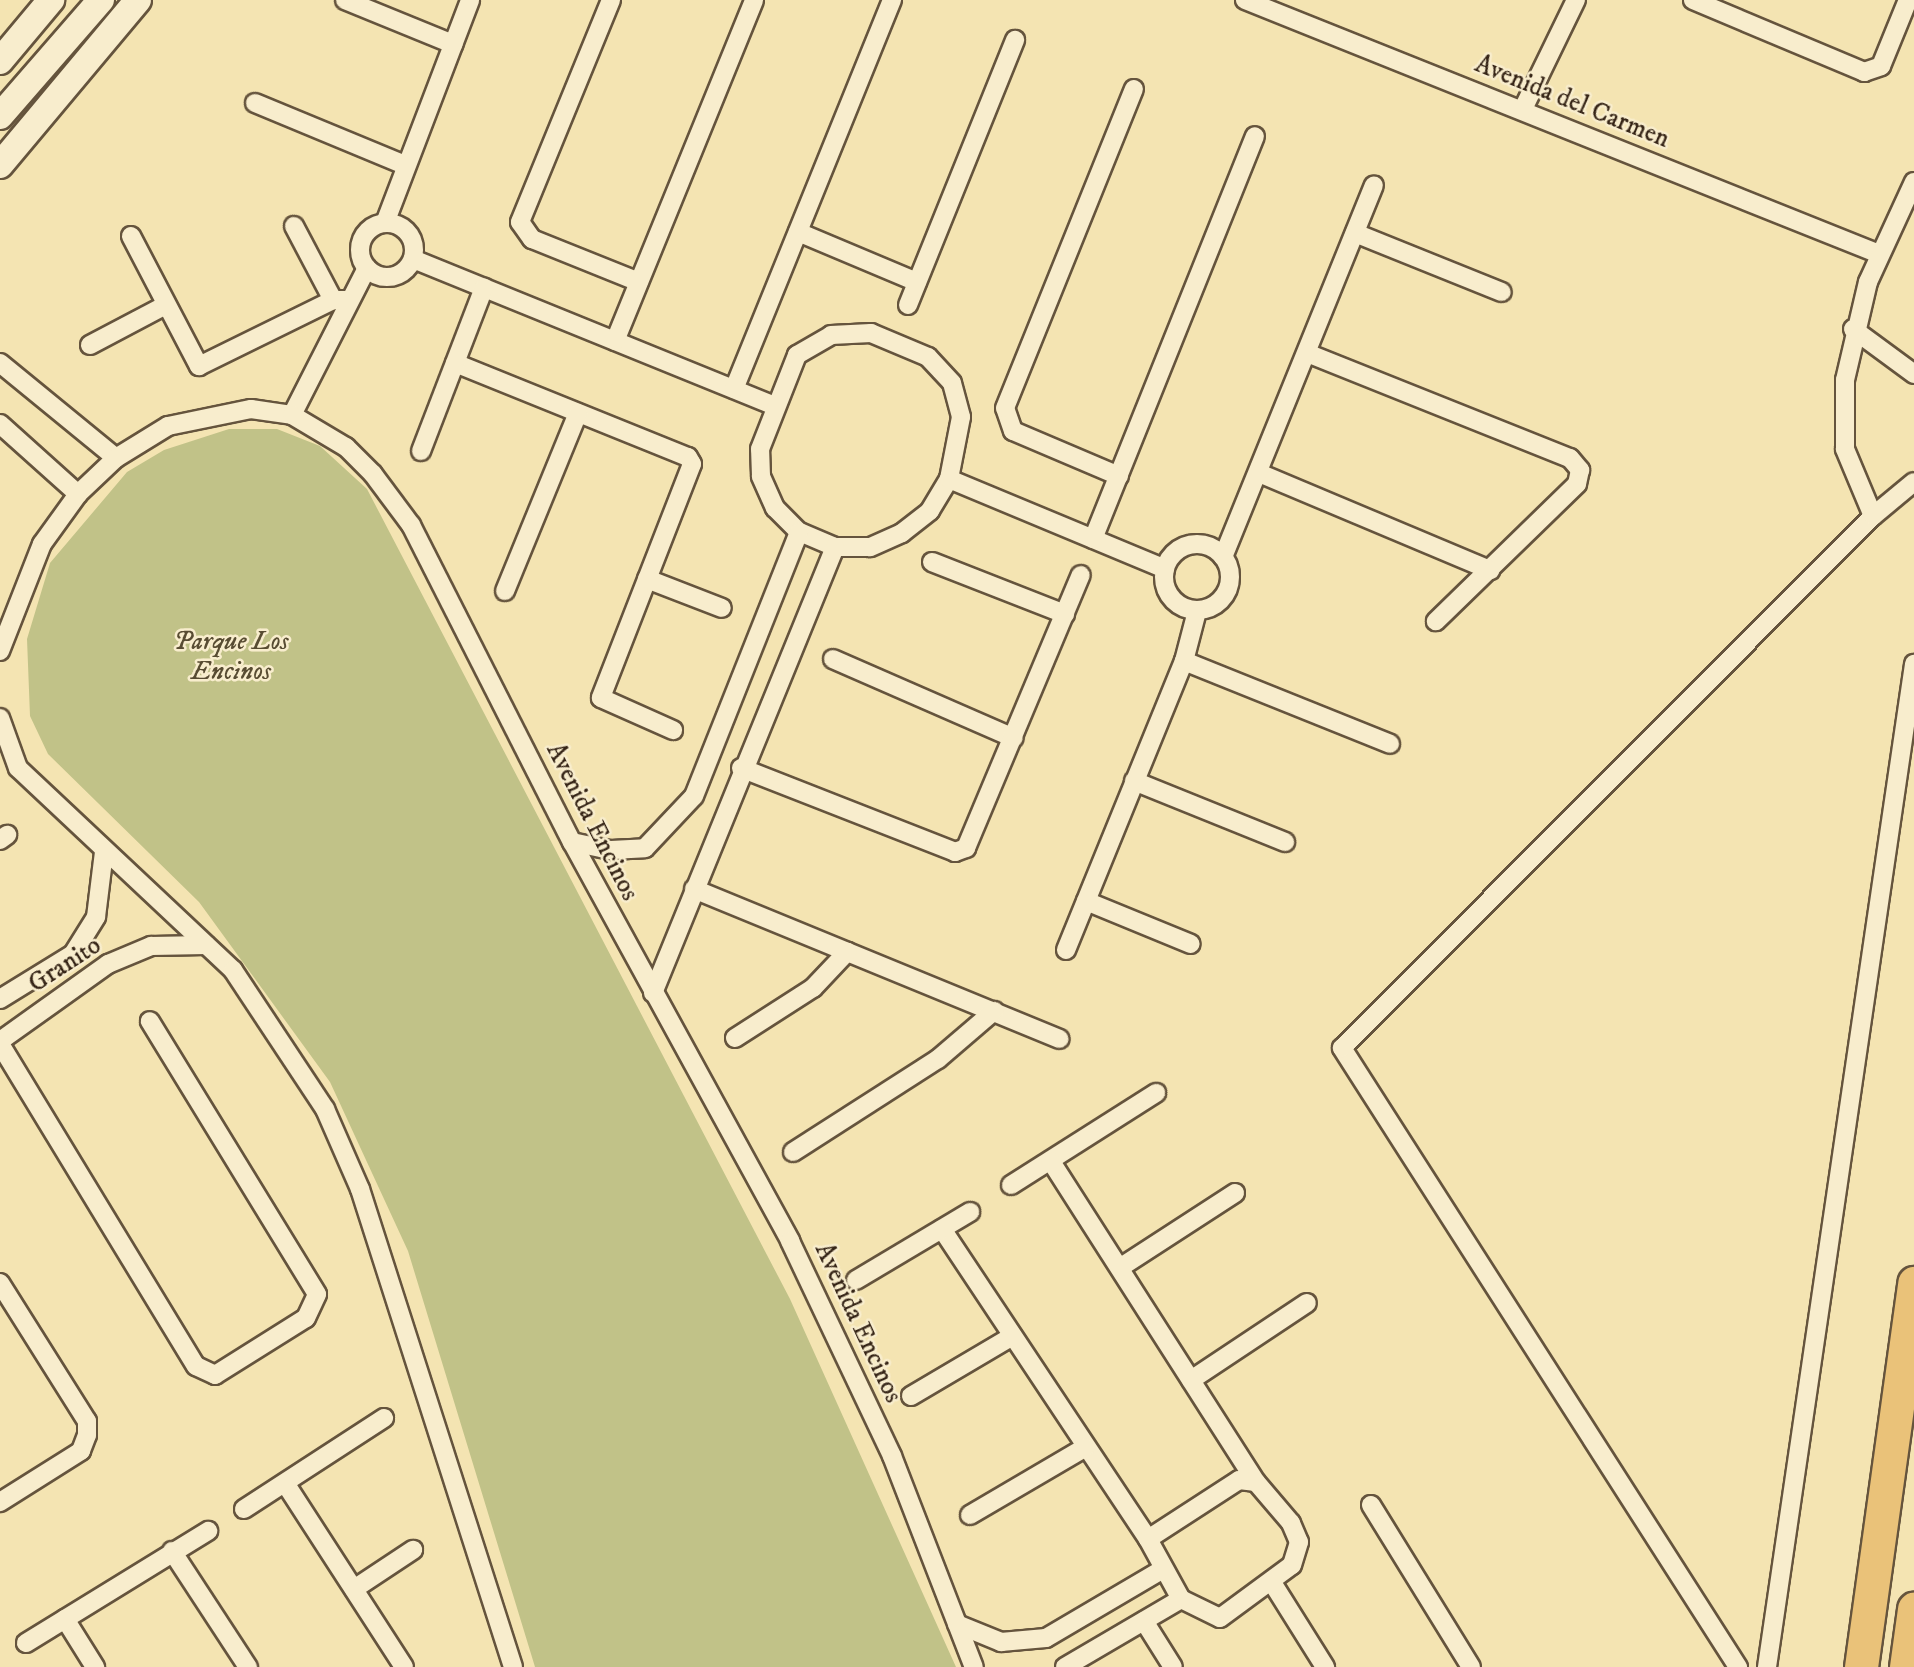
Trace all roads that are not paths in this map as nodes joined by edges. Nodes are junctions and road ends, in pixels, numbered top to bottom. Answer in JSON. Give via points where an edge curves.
{"nodes":[{"id":1,"x":51,"y":0,"type":"edge"},
{"id":2,"x":101,"y":0,"type":"edge"},
{"id":3,"x":138,"y":0,"type":"edge"},
{"id":4,"x":345,"y":0,"type":"edge"},
{"id":5,"x":470,"y":0,"type":"edge"},
{"id":6,"x":611,"y":0,"type":"edge"},
{"id":7,"x":754,"y":0,"type":"edge"},
{"id":8,"x":892,"y":0,"type":"edge"},
{"id":9,"x":1245,"y":0,"type":"edge"},
{"id":10,"x":1576,"y":0,"type":"edge"},
{"id":11,"x":1693,"y":0,"type":"edge"},
{"id":12,"x":1908,"y":0,"type":"edge"},
{"id":13,"x":1015,"y":40,"type":"dead end"},
{"id":14,"x":453,"y":44,"type":"junction"},
{"id":15,"x":0,"y":61,"type":"edge"},
{"id":16,"x":1134,"y":89,"type":"dead end"},
{"id":17,"x":256,"y":103,"type":"dead end"},
{"id":18,"x":1523,"y":109,"type":"junction"},
{"id":19,"x":0,"y":116,"type":"edge"},
{"id":20,"x":1255,"y":136,"type":"dead end"},
{"id":21,"x":0,"y":165,"type":"edge"},
{"id":22,"x":405,"y":165,"type":"junction"},
{"id":23,"x":1914,"y":182,"type":"edge"},
{"id":24,"x":1374,"y":186,"type":"dead end"},
{"id":25,"x":385,"y":223,"type":"junction"},
{"id":26,"x":293,"y":226,"type":"dead end"},
{"id":27,"x":798,"y":232,"type":"junction"},
{"id":28,"x":1355,"y":233,"type":"junction"},
{"id":29,"x":131,"y":236,"type":"dead end"},
{"id":30,"x":1879,"y":254,"type":"junction"},
{"id":31,"x":413,"y":259,"type":"junction"},
{"id":32,"x":367,"y":268,"type":"junction"},
{"id":33,"x":639,"y":282,"type":"junction"},
{"id":34,"x":917,"y":282,"type":"junction"},
{"id":35,"x":484,"y":288,"type":"junction"},
{"id":36,"x":1502,"y":292,"type":"dead end"},
{"id":37,"x":340,"y":300,"type":"junction"},
{"id":38,"x":166,"y":305,"type":"junction"},
{"id":39,"x":908,"y":305,"type":"dead end"},
{"id":40,"x":1853,"y":330,"type":"junction"},
{"id":41,"x":615,"y":341,"type":"junction"},
{"id":42,"x":90,"y":345,"type":"dead end"},
{"id":43,"x":1307,"y":353,"type":"junction"},
{"id":44,"x":0,"y":363,"type":"edge"},
{"id":45,"x":455,"y":363,"type":"junction"},
{"id":46,"x":1914,"y":374,"type":"edge"},
{"id":47,"x":734,"y":389,"type":"junction"},
{"id":48,"x":773,"y":405,"type":"junction"},
{"id":49,"x":578,"y":413,"type":"junction"},
{"id":50,"x":292,"y":415,"type":"junction"},
{"id":51,"x":0,"y":424,"type":"edge"},
{"id":52,"x":421,"y":451,"type":"dead end"},
{"id":53,"x":116,"y":457,"type":"junction"},
{"id":54,"x":1259,"y":473,"type":"junction"},
{"id":55,"x":1119,"y":476,"type":"junction"},
{"id":56,"x":949,"y":478,"type":"junction"},
{"id":57,"x":1914,"y":482,"type":"edge"},
{"id":58,"x":78,"y":494,"type":"junction"},
{"id":59,"x":1873,"y":516,"type":"junction"},
{"id":60,"x":799,"y":532,"type":"junction"},
{"id":61,"x":1093,"y":539,"type":"junction"},
{"id":62,"x":835,"y":547,"type":"junction"},
{"id":63,"x":1223,"y":556,"type":"junction"},
{"id":64,"x":932,"y":562,"type":"dead end"},
{"id":65,"x":1165,"y":569,"type":"junction"},
{"id":66,"x":1490,"y":570,"type":"junction"},
{"id":67,"x":1081,"y":575,"type":"dead end"},
{"id":68,"x":647,"y":579,"type":"junction"},
{"id":69,"x":505,"y":591,"type":"dead end"},
{"id":70,"x":723,"y":608,"type":"dead end"},
{"id":71,"x":1197,"y":611,"type":"junction"},
{"id":72,"x":1065,"y":614,"type":"junction"},
{"id":73,"x":1436,"y":621,"type":"dead end"},
{"id":74,"x":0,"y":651,"type":"edge"},
{"id":75,"x":833,"y":659,"type":"dead end"},
{"id":76,"x":1184,"y":661,"type":"junction"},
{"id":77,"x":1914,"y":664,"type":"edge"},
{"id":78,"x":0,"y":718,"type":"edge"},
{"id":79,"x":673,"y":730,"type":"dead end"},
{"id":80,"x":1014,"y":738,"type":"junction"},
{"id":81,"x":1390,"y":744,"type":"dead end"},
{"id":82,"x":741,"y":768,"type":"junction"},
{"id":83,"x":1134,"y":782,"type":"junction"},
{"id":84,"x":572,"y":842,"type":"junction"},
{"id":85,"x":1285,"y":842,"type":"dead end"},
{"id":86,"x":104,"y":852,"type":"junction"},
{"id":87,"x":694,"y":888,"type":"junction"},
{"id":88,"x":1086,"y":901,"type":"junction"},
{"id":89,"x":206,"y":944,"type":"junction"},
{"id":90,"x":1191,"y":944,"type":"dead end"},
{"id":91,"x":1066,"y":950,"type":"dead end"},
{"id":92,"x":847,"y":952,"type":"junction"},
{"id":93,"x":653,"y":993,"type":"junction"},
{"id":94,"x":0,"y":999,"type":"edge"},
{"id":95,"x":994,"y":1011,"type":"junction"},
{"id":96,"x":150,"y":1021,"type":"dead end"},
{"id":97,"x":735,"y":1038,"type":"dead end"},
{"id":98,"x":1059,"y":1039,"type":"dead end"},
{"id":99,"x":0,"y":1042,"type":"edge"},
{"id":100,"x":1156,"y":1093,"type":"dead end"},
{"id":101,"x":793,"y":1152,"type":"dead end"},
{"id":102,"x":1051,"y":1160,"type":"junction"},
{"id":103,"x":1010,"y":1185,"type":"dead end"},
{"id":104,"x":1235,"y":1192,"type":"dead end"},
{"id":105,"x":970,"y":1212,"type":"dead end"},
{"id":106,"x":942,"y":1229,"type":"junction"},
{"id":107,"x":1121,"y":1267,"type":"junction"},
{"id":108,"x":856,"y":1280,"type":"dead end"},
{"id":109,"x":0,"y":1283,"type":"edge"},
{"id":110,"x":1914,"y":1283,"type":"edge"},
{"id":111,"x":1307,"y":1304,"type":"dead end"},
{"id":112,"x":1013,"y":1336,"type":"junction"},
{"id":113,"x":1191,"y":1380,"type":"junction"},
{"id":114,"x":911,"y":1396,"type":"dead end"},
{"id":115,"x":384,"y":1418,"type":"dead end"},
{"id":116,"x":1087,"y":1447,"type":"junction"},
{"id":117,"x":1256,"y":1482,"type":"junction"},
{"id":118,"x":285,"y":1483,"type":"junction"},
{"id":119,"x":0,"y":1502,"type":"edge"},
{"id":120,"x":1371,"y":1505,"type":"dead end"},
{"id":121,"x":244,"y":1509,"type":"dead end"},
{"id":122,"x":970,"y":1515,"type":"dead end"},
{"id":123,"x":208,"y":1531,"type":"dead end"},
{"id":124,"x":1148,"y":1539,"type":"junction"},
{"id":125,"x":413,"y":1550,"type":"dead end"},
{"id":126,"x":172,"y":1551,"type":"junction"},
{"id":127,"x":1163,"y":1569,"type":"junction"},
{"id":128,"x":1273,"y":1584,"type":"junction"},
{"id":129,"x":354,"y":1590,"type":"junction"},
{"id":130,"x":1181,"y":1599,"type":"junction"},
{"id":131,"x":1914,"y":1609,"type":"edge"},
{"id":132,"x":65,"y":1619,"type":"junction"},
{"id":133,"x":1144,"y":1620,"type":"junction"},
{"id":134,"x":957,"y":1624,"type":"junction"},
{"id":135,"x":26,"y":1643,"type":"dead end"},
{"id":136,"x":95,"y":1667,"type":"edge"},
{"id":137,"x":248,"y":1667,"type":"edge"},
{"id":138,"x":404,"y":1667,"type":"edge"},
{"id":139,"x":513,"y":1667,"type":"edge"},
{"id":140,"x":974,"y":1667,"type":"edge"},
{"id":141,"x":1065,"y":1667,"type":"edge"},
{"id":142,"x":1173,"y":1667,"type":"edge"},
{"id":143,"x":1325,"y":1667,"type":"edge"},
{"id":144,"x":1471,"y":1667,"type":"edge"},
{"id":145,"x":1738,"y":1667,"type":"edge"},
{"id":146,"x":1767,"y":1667,"type":"edge"},
{"id":147,"x":1861,"y":1667,"type":"edge"},
{"id":148,"x":1906,"y":1667,"type":"edge"}],
"edges":[{"from":1,"to":15,"type":"main road"},
{"from":2,"to":19,"type":"main road"},
{"from":3,"to":21,"type":"main road"},
{"from":4,"to":14,"type":"street"},
{"from":5,"to":14,"type":"street"},
{"from":6,"to":33,"type":"street","via":[[520,222],[532,239]]},
{"from":7,"to":33,"type":"street"},
{"from":8,"to":27,"type":"street"},
{"from":9,"to":18,"type":"street","name":"Avenida del Carmen"},
{"from":10,"to":18,"type":"street"},
{"from":11,"to":12,"type":"street","via":[[1864,72],[1881,66]]},
{"from":13,"to":34,"type":"street"},
{"from":14,"to":22,"type":"street"},
{"from":16,"to":55,"type":"street","via":[[1005,408],[1013,431]]},
{"from":17,"to":22,"type":"street"},
{"from":18,"to":30,"type":"street","name":"Avenida del Carmen"},
{"from":20,"to":55,"type":"street"},
{"from":22,"to":25,"type":"street"},
{"from":23,"to":30,"type":"street"},
{"from":24,"to":28,"type":"street"},
{"from":25,"to":31,"type":"street","via":[[411,236]]},
{"from":25,"to":32,"type":"street","via":[[369,229],[361,244]]},
{"from":26,"to":37,"type":"street"},
{"from":27,"to":34,"type":"street"},
{"from":27,"to":47,"type":"street"},
{"from":28,"to":36,"type":"street"},
{"from":28,"to":43,"type":"street"},
{"from":29,"to":38,"type":"street"},
{"from":30,"to":40,"type":"street"},
{"from":31,"to":32,"type":"street","via":[[392,277]]},
{"from":31,"to":35,"type":"street"},
{"from":32,"to":37,"type":"street"},
{"from":33,"to":41,"type":"street"},
{"from":34,"to":39,"type":"street"},
{"from":35,"to":41,"type":"street"},
{"from":35,"to":45,"type":"street"},
{"from":37,"to":38,"type":"street","via":[[205,368],[195,362]]},
{"from":37,"to":50,"type":"street"},
{"from":38,"to":42,"type":"street"},
{"from":40,"to":46,"type":"street"},
{"from":40,"to":59,"type":"street","via":[[1840,421]]},
{"from":41,"to":47,"type":"street"},
{"from":43,"to":54,"type":"street"},
{"from":43,"to":66,"type":"street","via":[[1570,458],[1580,470],[1577,484]]},
{"from":44,"to":53,"type":"street"},
{"from":45,"to":49,"type":"street"},
{"from":45,"to":52,"type":"street"},
{"from":47,"to":48,"type":"street"},
{"from":48,"to":56,"type":"street","via":[[797,355],[814,341],[871,333],[906,346],[928,357],[952,383],[961,417]]},
{"from":48,"to":60,"type":"street","via":[[761,476],[775,508]]},
{"from":49,"to":68,"type":"street","via":[[680,452],[692,464]]},
{"from":49,"to":69,"type":"street"},
{"from":50,"to":53,"type":"street","name":"Avenida Encinos","via":[[251,409],[209,415],[168,426]]},
{"from":50,"to":84,"type":"street","name":"Avenida Encinos","via":[[346,447],[411,525]]},
{"from":51,"to":58,"type":"street"},
{"from":53,"to":58,"type":"street","name":"Avenida Encinos"},
{"from":54,"to":63,"type":"street"},
{"from":54,"to":66,"type":"street"},
{"from":55,"to":61,"type":"street"},
{"from":56,"to":61,"type":"street"},
{"from":56,"to":62,"type":"street","via":[[930,511],[902,533],[870,547]]},
{"from":57,"to":59,"type":"street"},
{"from":58,"to":74,"type":"street","name":"Avenida Encinos","via":[[42,544]]},
{"from":59,"to":145,"type":"street","via":[[1342,1048]]},
{"from":60,"to":62,"type":"street"},
{"from":60,"to":84,"type":"street","via":[[694,796],[680,816],[645,848],[611,850]]},
{"from":61,"to":65,"type":"street"},
{"from":62,"to":82,"type":"street"},
{"from":63,"to":65,"type":"street","via":[[1212,547],[1183,547]]},
{"from":63,"to":71,"type":"street","via":[[1229,587],[1221,601]]},
{"from":64,"to":72,"type":"street"},
{"from":65,"to":71,"type":"street","via":[[1171,597]]},
{"from":66,"to":73,"type":"street"},
{"from":67,"to":72,"type":"street"},
{"from":68,"to":70,"type":"street"},
{"from":68,"to":79,"type":"street","via":[[601,698]]},
{"from":71,"to":76,"type":"street"},
{"from":72,"to":80,"type":"street"},
{"from":75,"to":80,"type":"street"},
{"from":76,"to":81,"type":"street"},
{"from":76,"to":83,"type":"street"},
{"from":77,"to":146,"type":"street"},
{"from":78,"to":86,"type":"street","via":[[18,768]]},
{"from":80,"to":82,"type":"street","via":[[974,838],[955,852]]},
{"from":82,"to":87,"type":"street"},
{"from":83,"to":85,"type":"street"},
{"from":83,"to":88,"type":"street"},
{"from":84,"to":93,"type":"street","name":"Avenida Encinos"},
{"from":86,"to":89,"type":"street"},
{"from":86,"to":94,"type":"street","name":"Granito","via":[[96,917],[73,954]]},
{"from":87,"to":92,"type":"street"},
{"from":87,"to":93,"type":"street"},
{"from":88,"to":90,"type":"street"},
{"from":88,"to":91,"type":"street"},
{"from":89,"to":99,"type":"street","name":"Granito","via":[[152,946],[108,964]]},
{"from":89,"to":139,"type":"street","via":[[284,1039],[355,1178]]},
{"from":92,"to":95,"type":"street"},
{"from":92,"to":97,"type":"street","via":[[813,988]]},
{"from":93,"to":134,"type":"street","name":"Avenida Encinos","via":[[790,1241],[892,1456]]},
{"from":95,"to":98,"type":"street"},
{"from":95,"to":101,"type":"street","via":[[938,1059]]},
{"from":96,"to":99,"type":"street","via":[[317,1294],[306,1318],[215,1374],[197,1366]]},
{"from":100,"to":102,"type":"street"},
{"from":102,"to":103,"type":"street"},
{"from":102,"to":107,"type":"street"},
{"from":104,"to":107,"type":"street"},
{"from":105,"to":106,"type":"street"},
{"from":106,"to":108,"type":"street"},
{"from":106,"to":112,"type":"street"},
{"from":107,"to":113,"type":"street"},
{"from":109,"to":119,"type":"street","via":[[87,1421],[81,1451]]},
{"from":110,"to":147,"type":"highway"},
{"from":111,"to":113,"type":"street"},
{"from":112,"to":114,"type":"street"},
{"from":112,"to":116,"type":"street"},
{"from":113,"to":117,"type":"street"},
{"from":115,"to":118,"type":"street"},
{"from":116,"to":122,"type":"street"},
{"from":116,"to":124,"type":"street"},
{"from":117,"to":124,"type":"street","via":[[1239,1480]]},
{"from":117,"to":128,"type":"street","via":[[1281,1504],[1299,1542],[1292,1565]]},
{"from":118,"to":121,"type":"street"},
{"from":118,"to":129,"type":"street"},
{"from":120,"to":144,"type":"street"},
{"from":123,"to":126,"type":"street"},
{"from":124,"to":127,"type":"street"},
{"from":125,"to":129,"type":"street"},
{"from":126,"to":132,"type":"street"},
{"from":126,"to":137,"type":"street"},
{"from":127,"to":130,"type":"street"},
{"from":127,"to":134,"type":"street","via":[[1046,1638],[1002,1642]]},
{"from":128,"to":130,"type":"street","via":[[1220,1618]]},
{"from":128,"to":143,"type":"street"},
{"from":129,"to":138,"type":"street"},
{"from":130,"to":133,"type":"street"},
{"from":131,"to":148,"type":"highway"},
{"from":132,"to":135,"type":"street"},
{"from":132,"to":136,"type":"street"},
{"from":133,"to":141,"type":"street"},
{"from":133,"to":142,"type":"street"},
{"from":134,"to":140,"type":"street","name":"Avenida Encinos"}]}
